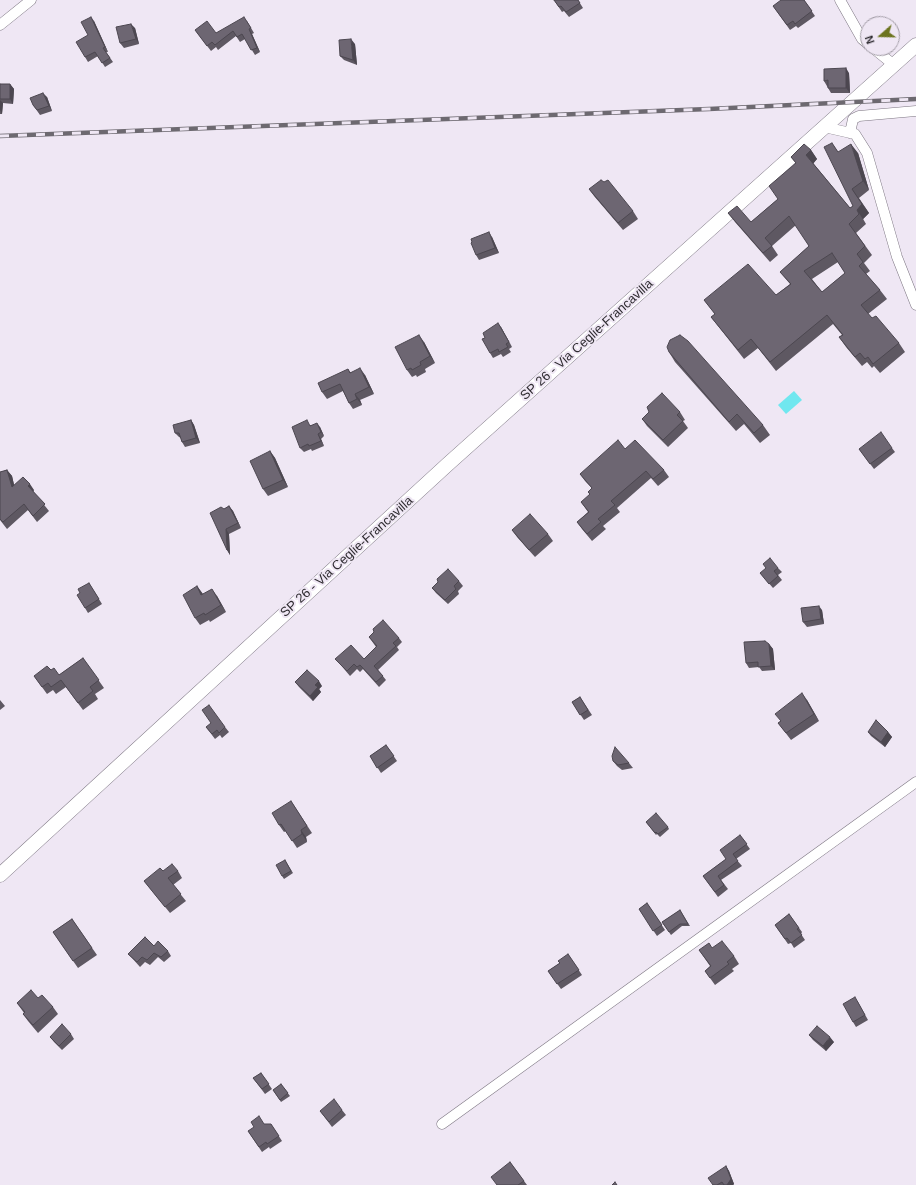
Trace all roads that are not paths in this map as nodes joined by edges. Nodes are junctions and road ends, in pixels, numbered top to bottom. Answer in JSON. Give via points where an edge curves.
{"nodes":[{"id":1,"x":31,"y":0,"type":"edge"},
{"id":2,"x":840,"y":0,"type":"edge"},
{"id":3,"x":0,"y":25,"type":"edge"},
{"id":4,"x":860,"y":35,"type":"edge"},
{"id":5,"x":916,"y":45,"type":"edge"},
{"id":6,"x":883,"y":56,"type":"edge"},
{"id":7,"x":894,"y":65,"type":"junction"},
{"id":8,"x":916,"y":111,"type":"edge"},
{"id":9,"x":824,"y":127,"type":"junction"},
{"id":10,"x":850,"y":133,"type":"junction"},
{"id":11,"x":916,"y":305,"type":"edge"},
{"id":12,"x":916,"y":782,"type":"edge"},
{"id":13,"x":0,"y":875,"type":"edge"},
{"id":14,"x":442,"y":1124,"type":"dead end"}],
"edges":[{"from":1,"to":3,"type":"street"},
{"from":2,"to":4,"type":"street"},
{"from":5,"to":7,"type":"main road","name":"SP 26 - Via Ceglie-Francavilla"},
{"from":6,"to":7,"type":"street"},
{"from":7,"to":9,"type":"main road","name":"SP 26 - Via Ceglie-Francavilla"},
{"from":8,"to":10,"type":"street","via":[[859,116],[853,119]]},
{"from":9,"to":10,"type":"street"},
{"from":9,"to":13,"type":"main road","name":"SP 26 - Via Ceglie-Francavilla","via":[[448,464]]},
{"from":10,"to":11,"type":"street","via":[[855,134],[867,153],[897,257]]},
{"from":12,"to":14,"type":"street"}]}
